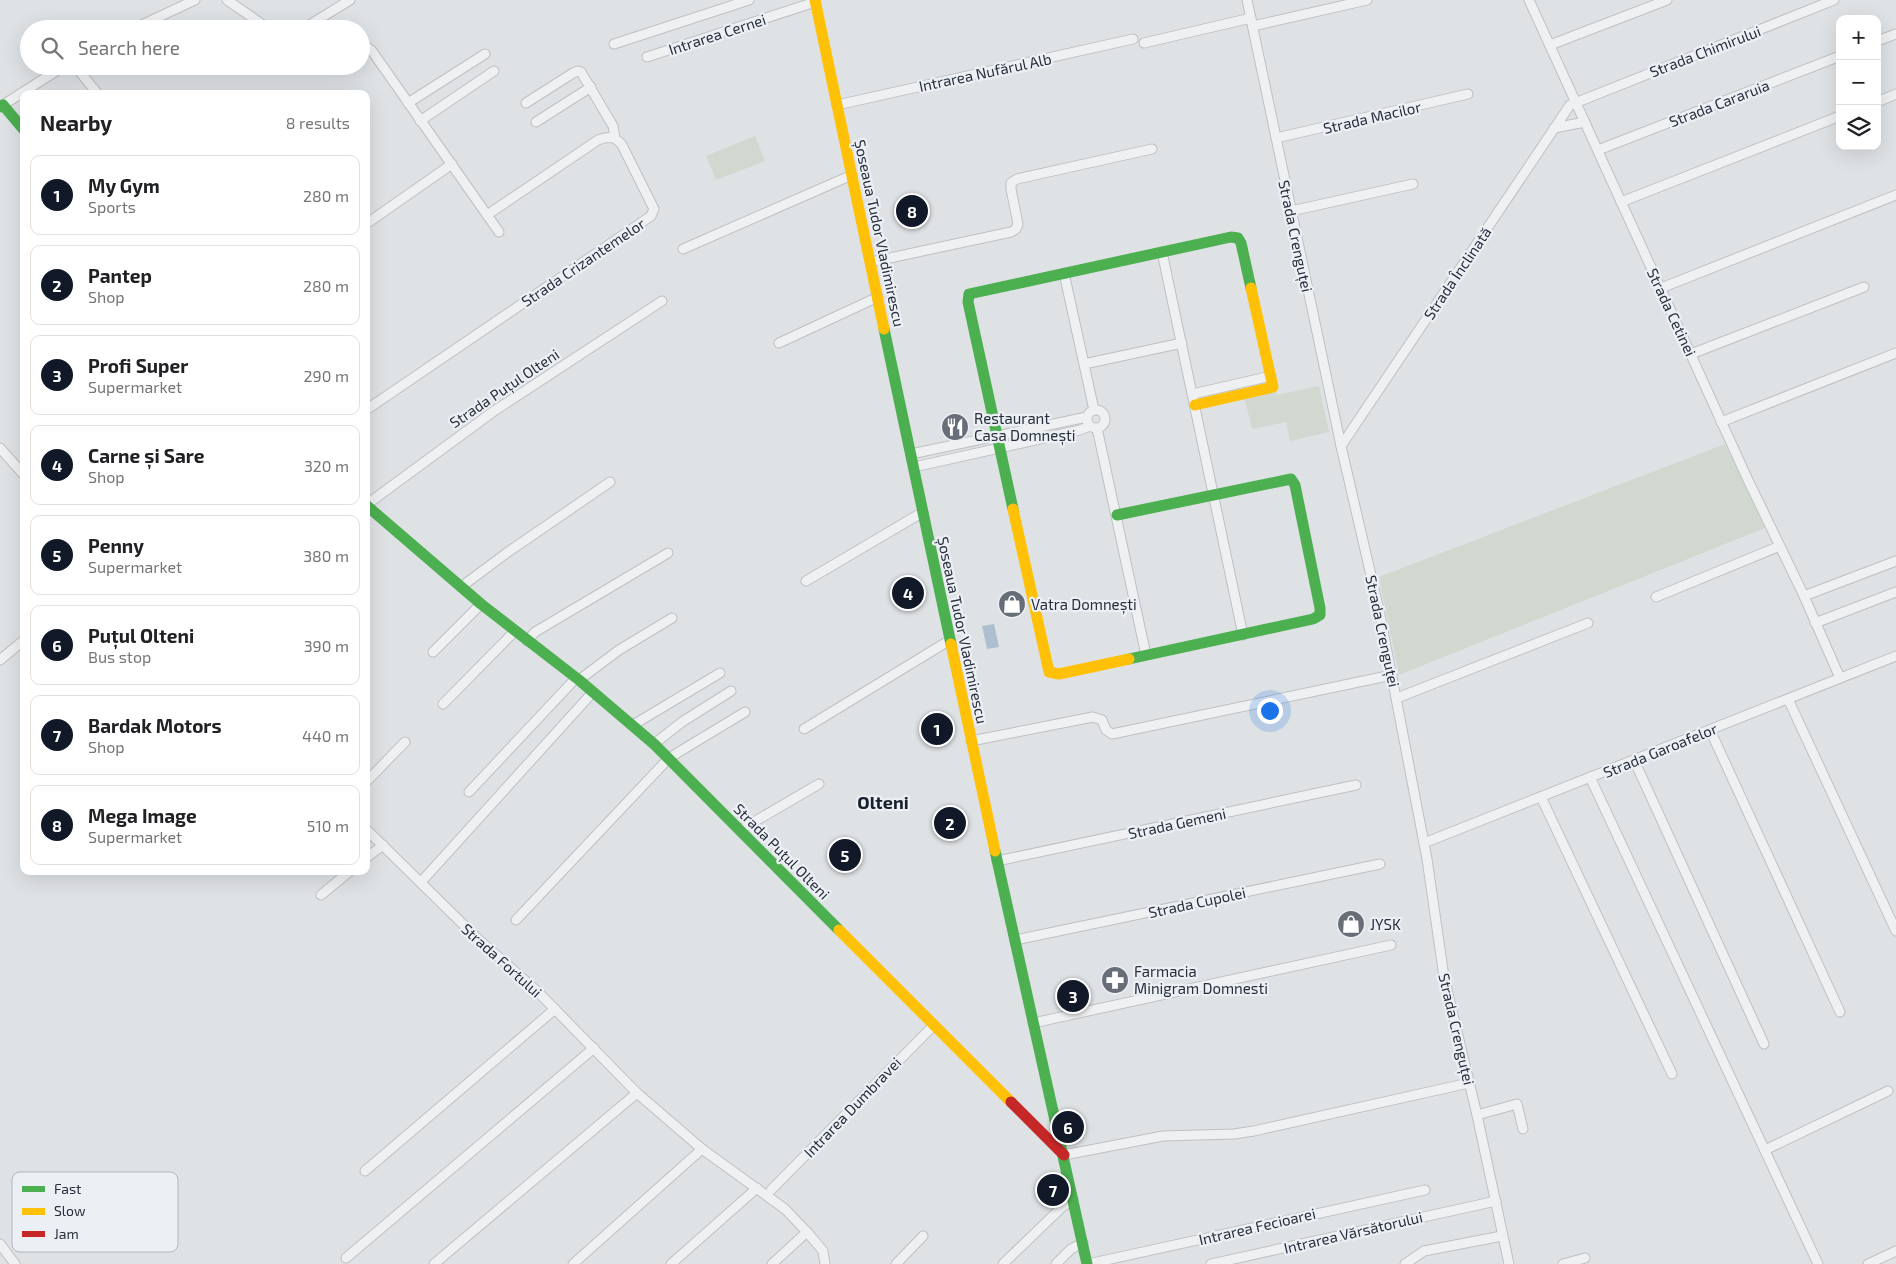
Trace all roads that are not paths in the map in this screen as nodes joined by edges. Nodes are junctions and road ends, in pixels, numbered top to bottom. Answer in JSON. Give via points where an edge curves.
{"nodes":[{"id":1,"x":195,"y":0,"type":"edge"},
{"id":2,"x":227,"y":0,"type":"edge"},
{"id":3,"x":350,"y":0,"type":"edge"},
{"id":4,"x":749,"y":0,"type":"edge"},
{"id":5,"x":1247,"y":0,"type":"edge"},
{"id":6,"x":1367,"y":0,"type":"edge"},
{"id":7,"x":1530,"y":0,"type":"edge"},
{"id":8,"x":1667,"y":0,"type":"edge"},
{"id":9,"x":1834,"y":0,"type":"edge"},
{"id":10,"x":815,"y":1,"type":"edge"},
{"id":11,"x":152,"y":20,"type":"edge"},
{"id":12,"x":256,"y":20,"type":"edge"},
{"id":13,"x":318,"y":20,"type":"edge"},
{"id":14,"x":1252,"y":22,"type":"junction"},
{"id":15,"x":1896,"y":34,"type":"edge"},
{"id":16,"x":1133,"y":39,"type":"dead end"},
{"id":17,"x":1881,"y":40,"type":"edge"},
{"id":18,"x":1144,"y":43,"type":"dead end"},
{"id":19,"x":614,"y":44,"type":"dead end"},
{"id":20,"x":1550,"y":45,"type":"junction"},
{"id":21,"x":370,"y":49,"type":"edge"},
{"id":22,"x":485,"y":54,"type":"dead end"},
{"id":23,"x":647,"y":57,"type":"dead end"},
{"id":24,"x":1836,"y":58,"type":"edge"},
{"id":25,"x":494,"y":71,"type":"dead end"},
{"id":26,"x":50,"y":75,"type":"edge"},
{"id":27,"x":82,"y":75,"type":"edge"},
{"id":28,"x":591,"y":87,"type":"junction"},
{"id":29,"x":26,"y":90,"type":"edge"},
{"id":30,"x":95,"y":90,"type":"edge"},
{"id":31,"x":20,"y":94,"type":"edge"},
{"id":32,"x":1468,"y":94,"type":"dead end"},
{"id":33,"x":1896,"y":94,"type":"edge"},
{"id":34,"x":1881,"y":100,"type":"edge"},
{"id":35,"x":1575,"y":102,"type":"junction"},
{"id":36,"x":408,"y":103,"type":"junction"},
{"id":37,"x":526,"y":103,"type":"dead end"},
{"id":38,"x":837,"y":105,"type":"junction"},
{"id":39,"x":1,"y":106,"type":"edge"},
{"id":40,"x":1836,"y":118,"type":"edge"},
{"id":41,"x":420,"y":121,"type":"junction"},
{"id":42,"x":536,"y":122,"type":"dead end"},
{"id":43,"x":1585,"y":122,"type":"junction"},
{"id":44,"x":20,"y":126,"type":"edge"},
{"id":45,"x":1554,"y":128,"type":"junction"},
{"id":46,"x":615,"y":138,"type":"junction"},
{"id":47,"x":1276,"y":138,"type":"junction"},
{"id":48,"x":1152,"y":149,"type":"dead end"},
{"id":49,"x":1598,"y":150,"type":"junction"},
{"id":50,"x":452,"y":164,"type":"junction"},
{"id":51,"x":852,"y":175,"type":"junction"},
{"id":52,"x":1413,"y":184,"type":"dead end"},
{"id":53,"x":1896,"y":195,"type":"edge"},
{"id":54,"x":1621,"y":202,"type":"junction"},
{"id":55,"x":1291,"y":211,"type":"junction"},
{"id":56,"x":487,"y":215,"type":"junction"},
{"id":57,"x":370,"y":221,"type":"edge"},
{"id":58,"x":499,"y":232,"type":"dead end"},
{"id":59,"x":683,"y":249,"type":"dead end"},
{"id":60,"x":1162,"y":252,"type":"junction"},
{"id":61,"x":871,"y":262,"type":"junction"},
{"id":62,"x":1064,"y":273,"type":"junction"},
{"id":63,"x":1864,"y":287,"type":"dead end"},
{"id":64,"x":1661,"y":288,"type":"junction"},
{"id":65,"x":878,"y":297,"type":"junction"},
{"id":66,"x":662,"y":301,"type":"dead end"},
{"id":67,"x":779,"y":343,"type":"dead end"},
{"id":68,"x":1182,"y":343,"type":"junction"},
{"id":69,"x":1896,"y":353,"type":"edge"},
{"id":70,"x":1691,"y":354,"type":"junction"},
{"id":71,"x":1084,"y":364,"type":"junction"},
{"id":72,"x":1194,"y":400,"type":"junction"},
{"id":73,"x":370,"y":407,"type":"edge"},
{"id":74,"x":1094,"y":410,"type":"junction"},
{"id":75,"x":1087,"y":417,"type":"junction"},
{"id":76,"x":1721,"y":422,"type":"junction"},
{"id":77,"x":1041,"y":426,"type":"junction"},
{"id":78,"x":1094,"y":427,"type":"junction"},
{"id":79,"x":997,"y":435,"type":"junction"},
{"id":80,"x":1044,"y":437,"type":"junction"},
{"id":81,"x":1341,"y":446,"type":"junction"},
{"id":82,"x":999,"y":447,"type":"junction"},
{"id":83,"x":0,"y":448,"type":"edge"},
{"id":84,"x":911,"y":454,"type":"junction"},
{"id":85,"x":914,"y":467,"type":"junction"},
{"id":86,"x":20,"y":470,"type":"edge"},
{"id":87,"x":610,"y":482,"type":"dead end"},
{"id":88,"x":1214,"y":495,"type":"junction"},
{"id":89,"x":370,"y":502,"type":"edge"},
{"id":90,"x":370,"y":508,"type":"edge"},
{"id":91,"x":923,"y":512,"type":"junction"},
{"id":92,"x":1117,"y":516,"type":"junction"},
{"id":93,"x":1780,"y":546,"type":"junction"},
{"id":94,"x":668,"y":553,"type":"dead end"},
{"id":95,"x":1896,"y":561,"type":"edge"},
{"id":96,"x":806,"y":581,"type":"dead end"},
{"id":97,"x":461,"y":587,"type":"junction"},
{"id":98,"x":1896,"y":592,"type":"edge"},
{"id":99,"x":1804,"y":596,"type":"junction"},
{"id":100,"x":1656,"y":597,"type":"dead end"},
{"id":101,"x":481,"y":604,"type":"junction"},
{"id":102,"x":672,"y":618,"type":"dead end"},
{"id":103,"x":1588,"y":623,"type":"dead end"},
{"id":104,"x":1816,"y":623,"type":"junction"},
{"id":105,"x":515,"y":631,"type":"junction"},
{"id":106,"x":1243,"y":635,"type":"junction"},
{"id":107,"x":527,"y":640,"type":"junction"},
{"id":108,"x":950,"y":640,"type":"junction"},
{"id":109,"x":20,"y":643,"type":"edge"},
{"id":110,"x":433,"y":652,"type":"dead end"},
{"id":111,"x":1146,"y":655,"type":"junction"},
{"id":112,"x":1896,"y":656,"type":"edge"},
{"id":113,"x":0,"y":660,"type":"edge"},
{"id":114,"x":720,"y":673,"type":"dead end"},
{"id":115,"x":1392,"y":675,"type":"junction"},
{"id":116,"x":1840,"y":678,"type":"junction"},
{"id":117,"x":578,"y":679,"type":"junction"},
{"id":118,"x":731,"y":691,"type":"dead end"},
{"id":119,"x":593,"y":692,"type":"junction"},
{"id":120,"x":1397,"y":698,"type":"junction"},
{"id":121,"x":1788,"y":699,"type":"junction"},
{"id":122,"x":442,"y":704,"type":"dead end"},
{"id":123,"x":745,"y":712,"type":"dead end"},
{"id":124,"x":633,"y":725,"type":"junction"},
{"id":125,"x":804,"y":729,"type":"dead end"},
{"id":126,"x":1710,"y":730,"type":"junction"},
{"id":127,"x":971,"y":741,"type":"junction"},
{"id":128,"x":405,"y":742,"type":"dead end"},
{"id":129,"x":654,"y":744,"type":"junction"},
{"id":130,"x":669,"y":758,"type":"junction"},
{"id":131,"x":1634,"y":760,"type":"junction"},
{"id":132,"x":1590,"y":777,"type":"junction"},
{"id":133,"x":370,"y":778,"type":"edge"},
{"id":134,"x":819,"y":784,"type":"dead end"},
{"id":135,"x":1356,"y":785,"type":"dead end"},
{"id":136,"x":469,"y":792,"type":"dead end"},
{"id":137,"x":1541,"y":797,"type":"junction"},
{"id":138,"x":740,"y":830,"type":"junction"},
{"id":139,"x":370,"y":833,"type":"edge"},
{"id":140,"x":1424,"y":843,"type":"junction"},
{"id":141,"x":382,"y":845,"type":"junction"},
{"id":142,"x":370,"y":855,"type":"edge"},
{"id":143,"x":997,"y":861,"type":"junction"},
{"id":144,"x":1380,"y":864,"type":"dead end"},
{"id":145,"x":345,"y":875,"type":"edge"},
{"id":146,"x":421,"y":882,"type":"junction"},
{"id":147,"x":321,"y":895,"type":"dead end"},
{"id":148,"x":516,"y":920,"type":"dead end"},
{"id":149,"x":1896,"y":931,"type":"edge"},
{"id":150,"x":1014,"y":940,"type":"junction"},
{"id":151,"x":1391,"y":945,"type":"dead end"},
{"id":152,"x":555,"y":1008,"type":"junction"},
{"id":153,"x":1840,"y":1012,"type":"dead end"},
{"id":154,"x":1033,"y":1024,"type":"junction"},
{"id":155,"x":934,"y":1025,"type":"junction"},
{"id":156,"x":1764,"y":1044,"type":"dead end"},
{"id":157,"x":594,"y":1048,"type":"junction"},
{"id":158,"x":1672,"y":1074,"type":"dead end"},
{"id":159,"x":1469,"y":1083,"type":"junction"},
{"id":160,"x":1888,"y":1091,"type":"dead end"},
{"id":161,"x":637,"y":1093,"type":"junction"},
{"id":162,"x":1477,"y":1114,"type":"junction"},
{"id":163,"x":1523,"y":1129,"type":"dead end"},
{"id":164,"x":702,"y":1149,"type":"junction"},
{"id":165,"x":1765,"y":1150,"type":"junction"},
{"id":166,"x":1064,"y":1155,"type":"junction"},
{"id":167,"x":365,"y":1171,"type":"dead end"},
{"id":168,"x":757,"y":1188,"type":"junction"},
{"id":169,"x":771,"y":1190,"type":"dead end"},
{"id":170,"x":1425,"y":1190,"type":"dead end"},
{"id":171,"x":1073,"y":1199,"type":"junction"},
{"id":172,"x":1496,"y":1201,"type":"junction"},
{"id":173,"x":808,"y":1232,"type":"junction"},
{"id":174,"x":923,"y":1236,"type":"dead end"},
{"id":175,"x":1502,"y":1236,"type":"junction"},
{"id":176,"x":1083,"y":1243,"type":"junction"},
{"id":177,"x":0,"y":1244,"type":"edge"},
{"id":178,"x":1896,"y":1251,"type":"edge"},
{"id":179,"x":346,"y":1258,"type":"dead end"},
{"id":180,"x":1585,"y":1258,"type":"dead end"},
{"id":181,"x":15,"y":1264,"type":"edge"},
{"id":182,"x":434,"y":1264,"type":"edge"},
{"id":183,"x":573,"y":1264,"type":"edge"},
{"id":184,"x":671,"y":1264,"type":"edge"},
{"id":185,"x":772,"y":1264,"type":"edge"},
{"id":186,"x":825,"y":1264,"type":"edge"},
{"id":187,"x":896,"y":1264,"type":"edge"},
{"id":188,"x":1003,"y":1264,"type":"edge"},
{"id":189,"x":1056,"y":1264,"type":"edge"},
{"id":190,"x":1088,"y":1264,"type":"edge"},
{"id":191,"x":1211,"y":1264,"type":"edge"},
{"id":192,"x":1405,"y":1264,"type":"edge"},
{"id":193,"x":1509,"y":1264,"type":"edge"},
{"id":194,"x":1562,"y":1264,"type":"edge"},
{"id":195,"x":1818,"y":1264,"type":"edge"},
{"id":196,"x":1868,"y":1264,"type":"edge"}],
"edges":[{"from":1,"to":11,"type":"street"},
{"from":2,"to":12,"type":"street"},
{"from":3,"to":13,"type":"street"},
{"from":4,"to":19,"type":"street"},
{"from":5,"to":14,"type":"street","name":"Strada Crenguței"},
{"from":6,"to":14,"type":"street"},
{"from":7,"to":20,"type":"street","name":"Strada Cetinei"},
{"from":8,"to":20,"type":"street"},
{"from":9,"to":35,"type":"street","name":"Strada Chimirului"},
{"from":10,"to":23,"type":"street","name":"Intrarea Cernei"},
{"from":10,"to":38,"type":"street","name":"Șoseaua Tudor Vladimirescu"},
{"from":14,"to":18,"type":"street"},
{"from":14,"to":47,"type":"street","name":"Strada Crenguței"},
{"from":15,"to":17,"type":"street"},
{"from":16,"to":38,"type":"street","name":"Intrarea Nufărul Alb"},
{"from":20,"to":35,"type":"street","name":"Strada Cetinei"},
{"from":21,"to":36,"type":"street"},
{"from":22,"to":36,"type":"street"},
{"from":24,"to":49,"type":"street","name":"Strada Cararuia"},
{"from":25,"to":41,"type":"street"},
{"from":26,"to":29,"type":"street"},
{"from":27,"to":30,"type":"street"},
{"from":28,"to":37,"type":"street","via":[[578,71]]},
{"from":28,"to":42,"type":"street"},
{"from":28,"to":46,"type":"street","name":"Strada Crizantemelor","via":[[613,126]]},
{"from":31,"to":39,"type":"street"},
{"from":32,"to":47,"type":"street","name":"Strada Macilor"},
{"from":33,"to":34,"type":"street"},
{"from":35,"to":43,"type":"street","name":"Strada Cetinei"},
{"from":35,"to":45,"type":"street","name":"Strada Înclinată"},
{"from":36,"to":41,"type":"street"},
{"from":38,"to":51,"type":"street","name":"Șoseaua Tudor Vladimirescu"},
{"from":39,"to":44,"type":"street"},
{"from":40,"to":54,"type":"street"},
{"from":41,"to":50,"type":"street"},
{"from":43,"to":45,"type":"street"},
{"from":43,"to":49,"type":"street","name":"Strada Cetinei"},
{"from":45,"to":81,"type":"street","name":"Strada Înclinată"},
{"from":46,"to":56,"type":"street","via":[[598,140]]},
{"from":46,"to":73,"type":"street","name":"Strada Crizantemelor","via":[[622,145],[653,205],[651,216]]},
{"from":47,"to":55,"type":"street","name":"Strada Crenguței"},
{"from":48,"to":61,"type":"street","via":[[1017,178],[1011,183],[1011,188],[1018,224],[1011,232]]},
{"from":49,"to":54,"type":"street","name":"Strada Cetinei"},
{"from":50,"to":56,"type":"street"},
{"from":50,"to":57,"type":"street"},
{"from":51,"to":59,"type":"street"},
{"from":51,"to":61,"type":"street","name":"Șoseaua Tudor Vladimirescu"},
{"from":52,"to":55,"type":"street"},
{"from":53,"to":64,"type":"street"},
{"from":54,"to":64,"type":"street","name":"Strada Cetinei"},
{"from":55,"to":81,"type":"street","name":"Strada Crenguței"},
{"from":56,"to":58,"type":"street"},
{"from":60,"to":62,"type":"street"},
{"from":60,"to":68,"type":"street"},
{"from":60,"to":72,"type":"street","via":[[1238,238],[1271,376],[1273,387]]},
{"from":61,"to":65,"type":"street","name":"Șoseaua Tudor Vladimirescu"},
{"from":62,"to":71,"type":"street"},
{"from":62,"to":79,"type":"street","via":[[972,293],[968,297]]},
{"from":63,"to":70,"type":"street"},
{"from":64,"to":70,"type":"street","name":"Strada Cetinei"},
{"from":65,"to":67,"type":"street"},
{"from":65,"to":84,"type":"street","name":"Șoseaua Tudor Vladimirescu"},
{"from":66,"to":89,"type":"street","name":"Strada Puțul Olteni","via":[[494,411]]},
{"from":68,"to":71,"type":"street"},
{"from":68,"to":72,"type":"street"},
{"from":69,"to":76,"type":"street"},
{"from":70,"to":76,"type":"street","name":"Strada Cetinei"},
{"from":71,"to":74,"type":"street"},
{"from":72,"to":88,"type":"street"},
{"from":74,"to":75,"type":"street"},
{"from":74,"to":78,"type":"street","via":[[1102,411],[1106,418],[1104,424]]},
{"from":75,"to":77,"type":"street"},
{"from":75,"to":78,"type":"street"},
{"from":76,"to":93,"type":"street","name":"Strada Cetinei"},
{"from":77,"to":79,"type":"street"},
{"from":77,"to":80,"type":"street"},
{"from":78,"to":80,"type":"street"},
{"from":78,"to":92,"type":"street"},
{"from":79,"to":82,"type":"street"},
{"from":79,"to":84,"type":"street"},
{"from":80,"to":82,"type":"street"},
{"from":81,"to":115,"type":"street","name":"Strada Crenguței"},
{"from":82,"to":85,"type":"street"},
{"from":82,"to":111,"type":"street","via":[[1049,672],[1059,674]]},
{"from":83,"to":86,"type":"street"},
{"from":84,"to":85,"type":"street","name":"Șoseaua Tudor Vladimirescu"},
{"from":85,"to":91,"type":"street","name":"Șoseaua Tudor Vladimirescu"},
{"from":87,"to":97,"type":"street"},
{"from":88,"to":92,"type":"street"},
{"from":88,"to":106,"type":"street"},
{"from":88,"to":106,"type":"street","via":[[1288,479],[1295,485],[1320,615]]},
{"from":90,"to":97,"type":"street","name":"Strada Puțul Olteni"},
{"from":91,"to":96,"type":"street"},
{"from":91,"to":108,"type":"street","name":"Șoseaua Tudor Vladimirescu"},
{"from":92,"to":111,"type":"street"},
{"from":93,"to":99,"type":"street","name":"Strada Cetinei"},
{"from":93,"to":100,"type":"street"},
{"from":94,"to":107,"type":"street","via":[[535,632]]},
{"from":95,"to":99,"type":"street"},
{"from":97,"to":101,"type":"street","name":"Strada Puțul Olteni"},
{"from":98,"to":104,"type":"street"},
{"from":99,"to":104,"type":"street","name":"Strada Cetinei"},
{"from":101,"to":105,"type":"street","name":"Strada Puțul Olteni"},
{"from":101,"to":110,"type":"street"},
{"from":102,"to":117,"type":"street"},
{"from":103,"to":120,"type":"street"},
{"from":104,"to":116,"type":"street","name":"Strada Cetinei"},
{"from":105,"to":107,"type":"street","name":"Strada Puțul Olteni"},
{"from":105,"to":122,"type":"street"},
{"from":106,"to":111,"type":"street"},
{"from":107,"to":117,"type":"street","name":"Strada Puțul Olteni"},
{"from":108,"to":125,"type":"street"},
{"from":108,"to":127,"type":"street","name":"Șoseaua Tudor Vladimirescu"},
{"from":109,"to":113,"type":"street"},
{"from":112,"to":116,"type":"street","name":"Strada Garoafelor"},
{"from":114,"to":124,"type":"street"},
{"from":115,"to":120,"type":"street","name":"Strada Crenguței"},
{"from":115,"to":127,"type":"street","via":[[1112,734],[1106,730],[1102,720],[1093,716]]},
{"from":116,"to":121,"type":"street","name":"Strada Garoafelor"},
{"from":117,"to":119,"type":"street","name":"Strada Puțul Olteni"},
{"from":117,"to":136,"type":"street"},
{"from":118,"to":129,"type":"street"},
{"from":119,"to":124,"type":"street","name":"Strada Puțul Olteni"},
{"from":119,"to":146,"type":"street"},
{"from":120,"to":140,"type":"street","name":"Strada Crenguței"},
{"from":121,"to":126,"type":"street","name":"Strada Garoafelor"},
{"from":121,"to":149,"type":"street"},
{"from":123,"to":130,"type":"street"},
{"from":124,"to":129,"type":"street","name":"Strada Puțul Olteni"},
{"from":126,"to":131,"type":"street","name":"Strada Garoafelor"},
{"from":126,"to":153,"type":"street"},
{"from":127,"to":143,"type":"street","name":"Șoseaua Tudor Vladimirescu"},
{"from":128,"to":133,"type":"street"},
{"from":129,"to":130,"type":"street","name":"Strada Puțul Olteni"},
{"from":130,"to":138,"type":"street","name":"Strada Puțul Olteni"},
{"from":130,"to":148,"type":"street"},
{"from":131,"to":132,"type":"street","name":"Strada Garoafelor"},
{"from":131,"to":156,"type":"street"},
{"from":132,"to":137,"type":"street","name":"Strada Garoafelor"},
{"from":132,"to":165,"type":"street"},
{"from":134,"to":138,"type":"street"},
{"from":135,"to":143,"type":"street","name":"Strada Gemeni"},
{"from":137,"to":140,"type":"street","name":"Strada Garoafelor"},
{"from":137,"to":158,"type":"street"},
{"from":138,"to":155,"type":"street","name":"Strada Puțul Olteni"},
{"from":139,"to":141,"type":"street","name":"Strada Fortului"},
{"from":140,"to":159,"type":"street","name":"Strada Crenguței","via":[[1444,976]]},
{"from":141,"to":142,"type":"street"},
{"from":141,"to":146,"type":"street","name":"Strada Fortului"},
{"from":143,"to":150,"type":"street","name":"Șoseaua Tudor Vladimirescu"},
{"from":144,"to":150,"type":"street","name":"Strada Cupolei"},
{"from":145,"to":147,"type":"street"},
{"from":146,"to":152,"type":"street","name":"Strada Fortului"},
{"from":150,"to":154,"type":"street","name":"Șoseaua Tudor Vladimirescu"},
{"from":151,"to":154,"type":"street"},
{"from":152,"to":157,"type":"street","name":"Strada Fortului"},
{"from":152,"to":167,"type":"street"},
{"from":154,"to":166,"type":"street","name":"Șoseaua Tudor Vladimirescu"},
{"from":155,"to":166,"type":"street","name":"Strada Puțul Olteni"},
{"from":155,"to":169,"type":"street","name":"Intrarea Dumbravei"},
{"from":157,"to":161,"type":"street","name":"Strada Fortului"},
{"from":157,"to":179,"type":"street"},
{"from":159,"to":162,"type":"street","name":"Strada Crenguței"},
{"from":159,"to":166,"type":"street","via":[[1254,1131],[1163,1136]]},
{"from":160,"to":165,"type":"street"},
{"from":161,"to":164,"type":"street","name":"Strada Fortului"},
{"from":161,"to":182,"type":"street"},
{"from":162,"to":163,"type":"street","via":[[1517,1104]]},
{"from":162,"to":172,"type":"street","name":"Strada Crenguței"},
{"from":164,"to":168,"type":"street","name":"Strada Fortului"},
{"from":164,"to":183,"type":"street"},
{"from":165,"to":195,"type":"street"},
{"from":166,"to":171,"type":"street","name":"Șoseaua Tudor Vladimirescu"},
{"from":168,"to":173,"type":"street","name":"Strada Fortului"},
{"from":168,"to":184,"type":"street"},
{"from":170,"to":190,"type":"street","name":"Intrarea Fecioarei"},
{"from":171,"to":176,"type":"street","name":"Șoseaua Tudor Vladimirescu"},
{"from":171,"to":188,"type":"street"},
{"from":172,"to":175,"type":"street","name":"Strada Crenguței"},
{"from":172,"to":191,"type":"street","name":"Intrarea Vărsătorului"},
{"from":173,"to":185,"type":"street"},
{"from":173,"to":186,"type":"street","name":"Strada Fortului","via":[[823,1251]]},
{"from":174,"to":187,"type":"street"},
{"from":175,"to":192,"type":"street","via":[[1424,1251]]},
{"from":175,"to":193,"type":"street","name":"Strada Crenguței"},
{"from":176,"to":189,"type":"street","via":[[1071,1249]]},
{"from":176,"to":190,"type":"street","name":"Șoseaua Tudor Vladimirescu"},
{"from":177,"to":181,"type":"street"},
{"from":178,"to":196,"type":"street"},
{"from":180,"to":194,"type":"street"}]}
